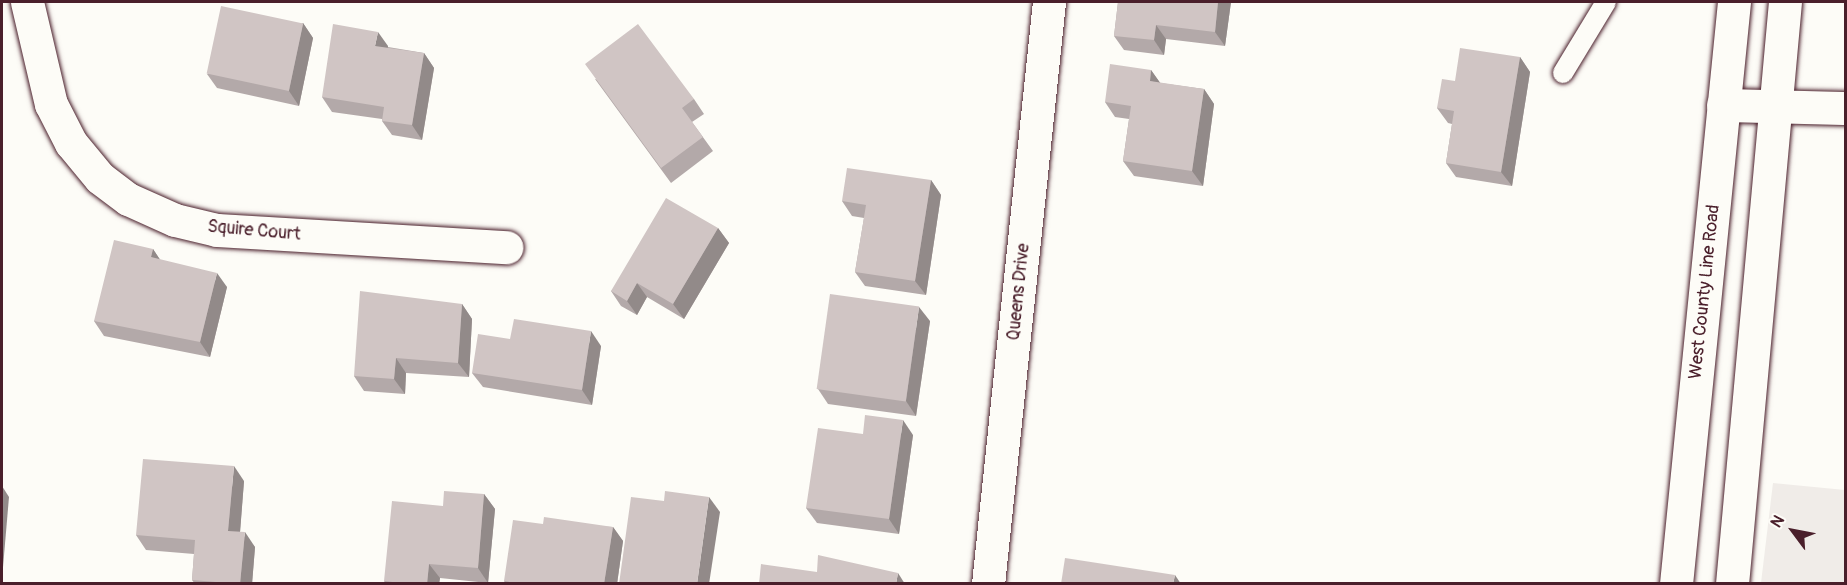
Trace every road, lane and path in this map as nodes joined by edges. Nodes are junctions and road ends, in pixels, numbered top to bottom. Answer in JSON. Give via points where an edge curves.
{"nodes":[{"id":1,"x":27,"y":2,"type":"edge"},
{"id":2,"x":1049,"y":2,"type":"edge"},
{"id":3,"x":1606,"y":2,"type":"edge"},
{"id":4,"x":1734,"y":2,"type":"edge"},
{"id":5,"x":1785,"y":2,"type":"edge"},
{"id":6,"x":1563,"y":73,"type":"dead end"},
{"id":7,"x":1723,"y":105,"type":"junction"},
{"id":8,"x":1776,"y":105,"type":"junction"},
{"id":9,"x":1845,"y":108,"type":"edge"},
{"id":10,"x":507,"y":247,"type":"dead end"},
{"id":11,"x":988,"y":584,"type":"edge"},
{"id":12,"x":1676,"y":584,"type":"edge"},
{"id":13,"x":1732,"y":584,"type":"edge"}],
"edges":[{"from":1,"to":10,"type":"street","name":"Squire Court","via":[[51,104],[71,143],[100,178],[128,199],[175,220],[218,230]]},
{"from":2,"to":11,"type":"street","name":"Queens Drive"},
{"from":3,"to":6,"type":"lane"},
{"from":4,"to":7,"type":"street","name":"West County Line Road"},
{"from":5,"to":8,"type":"street"},
{"from":7,"to":8,"type":"street"},
{"from":7,"to":12,"type":"street","name":"West County Line Road"},
{"from":8,"to":9,"type":"street"},
{"from":8,"to":13,"type":"street"}]}
